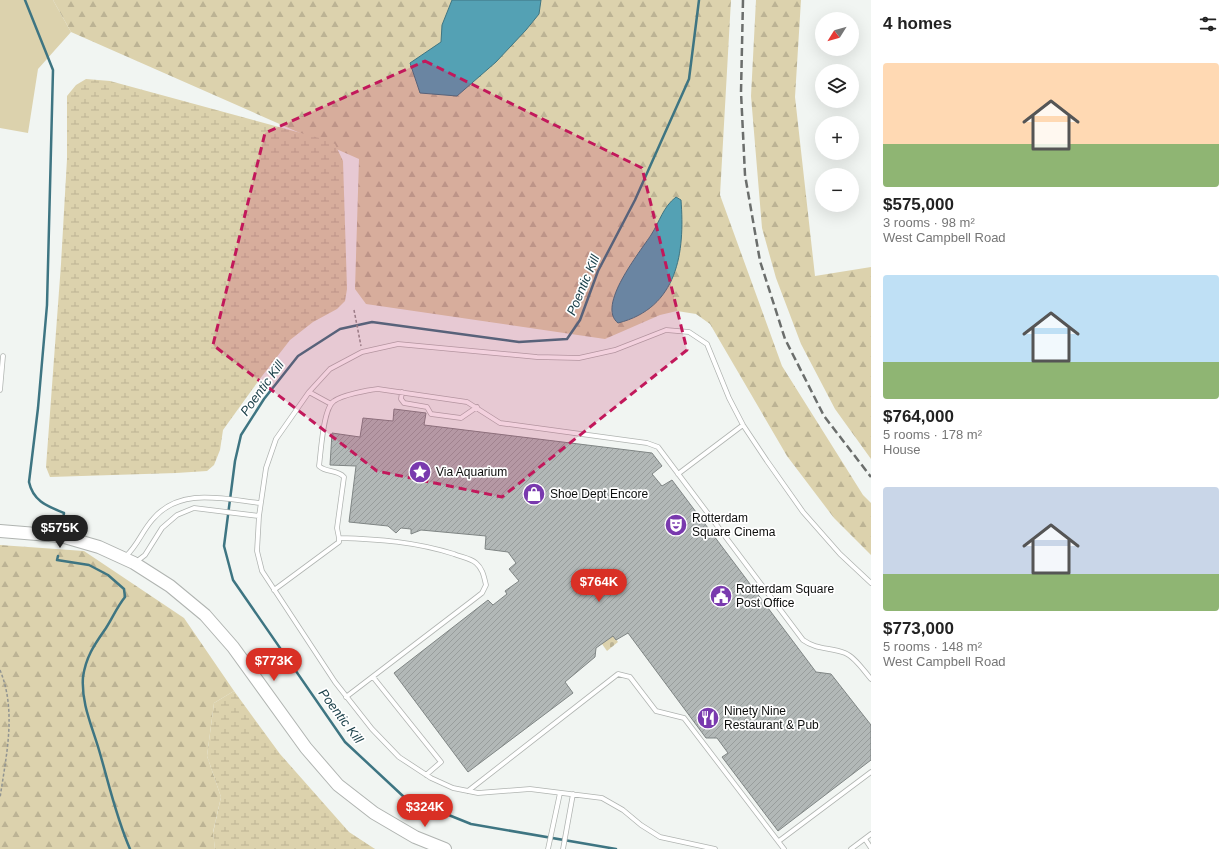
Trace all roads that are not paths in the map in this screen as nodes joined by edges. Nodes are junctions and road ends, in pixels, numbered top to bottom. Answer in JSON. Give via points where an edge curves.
{"nodes":[{"id":1,"x":3,"y":356,"type":"dead end"},
{"id":2,"x":0,"y":390,"type":"edge"},
{"id":3,"x":309,"y":392,"type":"junction"},
{"id":4,"x":402,"y":392,"type":"junction"},
{"id":5,"x":331,"y":404,"type":"junction"},
{"id":6,"x":477,"y":407,"type":"junction"},
{"id":7,"x":743,"y":425,"type":"junction"},
{"id":8,"x":678,"y":474,"type":"junction"},
{"id":9,"x":260,"y":503,"type":"junction"},
{"id":10,"x":259,"y":516,"type":"junction"},
{"id":11,"x":0,"y":531,"type":"edge"},
{"id":12,"x":339,"y":538,"type":"junction"},
{"id":13,"x":129,"y":561,"type":"junction"},
{"id":14,"x":871,"y":583,"type":"edge"},
{"id":15,"x":274,"y":590,"type":"junction"},
{"id":16,"x":373,"y":677,"type":"junction"},
{"id":17,"x":871,"y":679,"type":"edge"},
{"id":18,"x":346,"y":697,"type":"junction"},
{"id":19,"x":871,"y":772,"type":"edge"},
{"id":20,"x":426,"y":775,"type":"junction"},
{"id":21,"x":468,"y":791,"type":"junction"},
{"id":22,"x":560,"y":793,"type":"junction"},
{"id":23,"x":573,"y":794,"type":"junction"},
{"id":24,"x":871,"y":834,"type":"edge"},
{"id":25,"x":865,"y":839,"type":"junction"},
{"id":26,"x":779,"y":841,"type":"junction"},
{"id":27,"x":871,"y":848,"type":"edge"},
{"id":28,"x":445,"y":849,"type":"edge"},
{"id":29,"x":548,"y":849,"type":"edge"},
{"id":30,"x":563,"y":849,"type":"edge"},
{"id":31,"x":715,"y":849,"type":"edge"},
{"id":32,"x":784,"y":849,"type":"edge"},
{"id":33,"x":851,"y":849,"type":"edge"}],
"edges":[{"from":1,"to":2,"type":"lane"},
{"from":3,"to":5,"type":"lane"},
{"from":3,"to":7,"type":"lane","via":[[330,369],[362,352],[398,344],[537,357],[579,358],[615,350],[666,330],[689,332],[707,344]]},
{"from":3,"to":9,"type":"lane","via":[[276,439],[266,468]]},
{"from":4,"to":5,"type":"lane","via":[[369,390]]},
{"from":4,"to":6,"type":"lane","via":[[460,400]]},
{"from":4,"to":6,"type":"lane","via":[[401,399],[404,403],[426,407],[431,414],[461,418]]},
{"from":5,"to":12,"type":"lane","via":[[327,410],[319,466],[323,470],[340,473],[344,477],[337,528]]},
{"from":6,"to":8,"type":"lane","via":[[500,423],[647,443],[658,448]]},
{"from":7,"to":8,"type":"lane"},
{"from":7,"to":14,"type":"lane","via":[[803,512],[840,554]]},
{"from":8,"to":17,"type":"lane","via":[[803,640],[813,647],[845,653]]},
{"from":9,"to":10,"type":"lane"},
{"from":9,"to":13,"type":"lane","via":[[187,498],[168,505],[152,520]]},
{"from":10,"to":13,"type":"lane","via":[[194,508],[177,516],[162,528],[145,555]]},
{"from":10,"to":15,"type":"lane","via":[[257,551],[262,571]]},
{"from":11,"to":13,"type":"main road","via":[[61,536],[99,547]]},
{"from":12,"to":15,"type":"lane","via":[[338,542]]},
{"from":12,"to":16,"type":"lane","via":[[406,542],[436,548],[469,559],[476,564],[486,585],[482,593]]},
{"from":13,"to":28,"type":"main road","via":[[170,586],[205,615],[233,647],[306,748],[338,785],[374,813],[415,838]]},
{"from":15,"to":18,"type":"lane"},
{"from":16,"to":18,"type":"lane"},
{"from":16,"to":20,"type":"lane","via":[[441,762]]},
{"from":18,"to":20,"type":"lane","via":[[399,757]]},
{"from":19,"to":26,"type":"lane"},
{"from":20,"to":21,"type":"lane","via":[[453,788]]},
{"from":21,"to":22,"type":"lane","via":[[478,793],[530,789]]},
{"from":21,"to":26,"type":"lane","via":[[618,674],[630,677],[656,711],[684,718]]},
{"from":22,"to":23,"type":"lane"},
{"from":22,"to":29,"type":"lane"},
{"from":23,"to":30,"type":"lane"},
{"from":23,"to":31,"type":"lane","via":[[602,798],[660,837]]},
{"from":24,"to":25,"type":"lane"},
{"from":25,"to":27,"type":"lane"},
{"from":25,"to":33,"type":"lane"},
{"from":26,"to":32,"type":"lane"}]}
